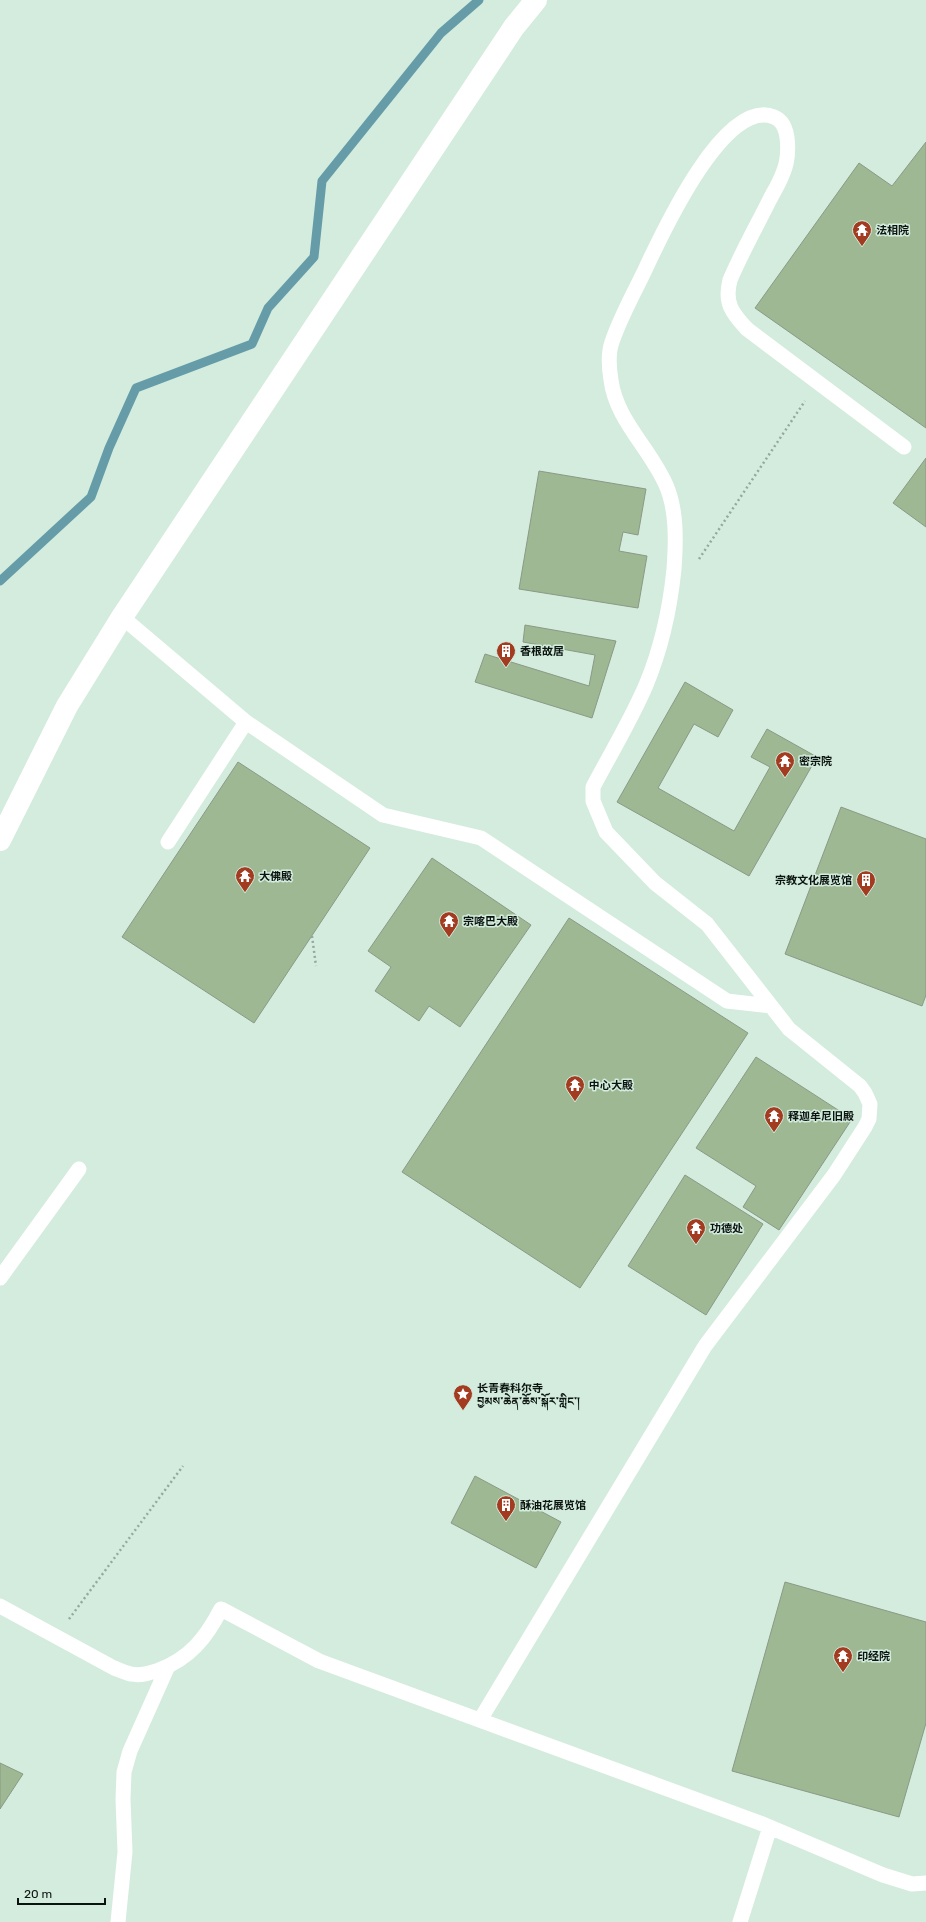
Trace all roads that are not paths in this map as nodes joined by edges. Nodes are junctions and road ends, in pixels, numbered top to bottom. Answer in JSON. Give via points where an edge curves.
{"nodes":[{"id":1,"x":536,"y":0,"type":"edge"},
{"id":2,"x":904,"y":447,"type":"dead end"},
{"id":3,"x":122,"y":618,"type":"junction"},
{"id":4,"x":246,"y":722,"type":"junction"},
{"id":5,"x":0,"y":840,"type":"edge"},
{"id":6,"x":168,"y":842,"type":"dead end"},
{"id":7,"x":771,"y":1006,"type":"junction"},
{"id":8,"x":79,"y":1170,"type":"dead end"},
{"id":9,"x":0,"y":1278,"type":"edge"},
{"id":10,"x":0,"y":1606,"type":"edge"},
{"id":11,"x":168,"y":1666,"type":"junction"},
{"id":12,"x":480,"y":1720,"type":"junction"},
{"id":13,"x":770,"y":1827,"type":"junction"},
{"id":14,"x":926,"y":1883,"type":"edge"},
{"id":15,"x":118,"y":1922,"type":"edge"},
{"id":16,"x":740,"y":1922,"type":"edge"}],
"edges":[{"from":1,"to":3,"type":"street","via":[[514,26]]},
{"from":2,"to":7,"type":"lane","via":[[747,328],[733,314],[727,298],[730,280],[784,172],[788,152],[784,126],[777,118],[766,114],[740,124],[724,137],[701,166],[672,214],[611,344],[609,364],[613,393],[622,414],[660,475],[670,498],[674,526],[674,568],[670,602],[656,659],[645,686],[593,787],[592,795],[594,807],[606,832],[655,883],[707,924]]},
{"from":3,"to":4,"type":"lane"},
{"from":3,"to":5,"type":"street","via":[[67,706]]},
{"from":4,"to":6,"type":"lane"},
{"from":4,"to":7,"type":"lane","via":[[383,815],[481,838],[727,1001]]},
{"from":7,"to":12,"type":"lane","via":[[797,1036],[860,1086],[870,1104],[869,1118],[834,1175],[705,1346]]},
{"from":8,"to":9,"type":"lane"},
{"from":10,"to":11,"type":"lane","via":[[114,1668],[132,1674],[148,1674]]},
{"from":11,"to":12,"type":"lane","via":[[186,1656],[201,1641],[222,1609],[320,1661]]},
{"from":11,"to":15,"type":"lane","via":[[130,1751],[124,1772],[125,1852]]},
{"from":12,"to":13,"type":"lane"},
{"from":13,"to":14,"type":"lane","via":[[883,1875],[912,1884]]},
{"from":13,"to":16,"type":"lane"}]}
